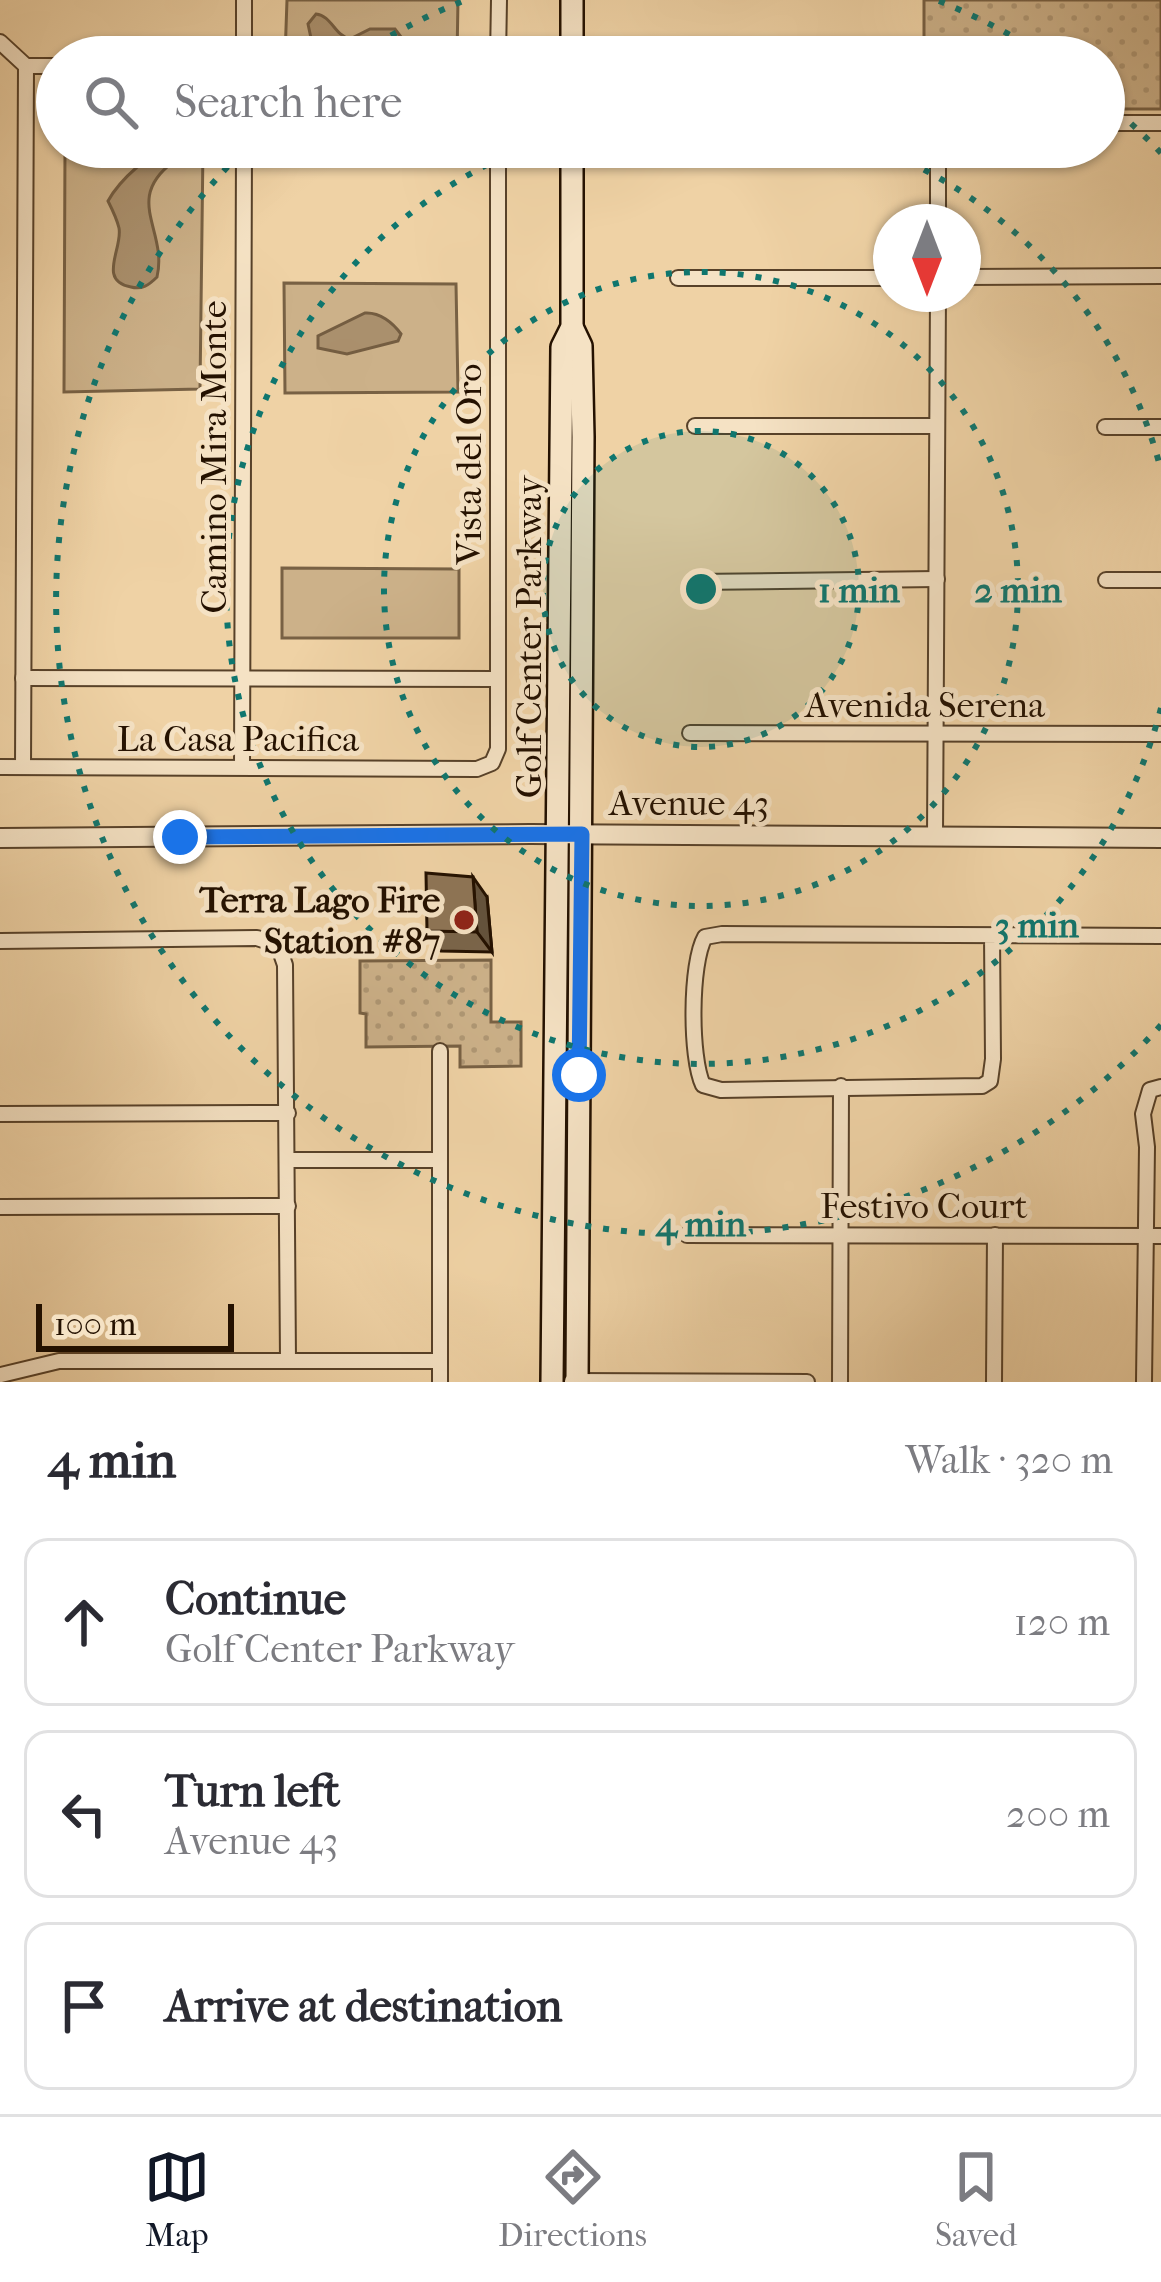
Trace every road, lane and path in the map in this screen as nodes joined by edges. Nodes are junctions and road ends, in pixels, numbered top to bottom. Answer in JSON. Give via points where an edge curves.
{"nodes":[{"id":1,"x":244,"y":0,"type":"edge"},
{"id":2,"x":499,"y":0,"type":"edge"},
{"id":3,"x":572,"y":0,"type":"edge"},
{"id":4,"x":244,"y":36,"type":"edge"},
{"id":5,"x":499,"y":36,"type":"edge"},
{"id":6,"x":572,"y":36,"type":"edge"},
{"id":7,"x":0,"y":42,"type":"edge"},
{"id":8,"x":26,"y":66,"type":"junction"},
{"id":9,"x":36,"y":66,"type":"edge"},
{"id":10,"x":1125,"y":123,"type":"edge"},
{"id":11,"x":1161,"y":123,"type":"edge"},
{"id":12,"x":244,"y":168,"type":"edge"},
{"id":13,"x":498,"y":168,"type":"edge"},
{"id":14,"x":572,"y":168,"type":"edge"},
{"id":15,"x":938,"y":168,"type":"edge"},
{"id":16,"x":938,"y":204,"type":"edge"},
{"id":17,"x":1161,"y":276,"type":"edge"},
{"id":18,"x":678,"y":278,"type":"dead end"},
{"id":19,"x":873,"y":278,"type":"edge"},
{"id":20,"x":981,"y":278,"type":"edge"},
{"id":21,"x":938,"y":312,"type":"edge"},
{"id":22,"x":694,"y":426,"type":"dead end"},
{"id":23,"x":937,"y":426,"type":"junction"},
{"id":24,"x":1105,"y":427,"type":"dead end"},
{"id":25,"x":1161,"y":427,"type":"edge"},
{"id":26,"x":937,"y":578,"type":"junction"},
{"id":27,"x":1106,"y":580,"type":"dead end"},
{"id":28,"x":1161,"y":580,"type":"edge"},
{"id":29,"x":694,"y":582,"type":"dead end"},
{"id":30,"x":23,"y":678,"type":"junction"},
{"id":31,"x":243,"y":679,"type":"junction"},
{"id":32,"x":497,"y":679,"type":"junction"},
{"id":33,"x":690,"y":733,"type":"dead end"},
{"id":34,"x":936,"y":734,"type":"junction"},
{"id":35,"x":1161,"y":734,"type":"edge"},
{"id":36,"x":0,"y":767,"type":"edge"},
{"id":37,"x":23,"y":767,"type":"junction"},
{"id":38,"x":242,"y":767,"type":"junction"},
{"id":39,"x":476,"y":769,"type":"joint"},
{"id":40,"x":570,"y":834,"type":"junction"},
{"id":41,"x":935,"y":836,"type":"junction"},
{"id":42,"x":0,"y":838,"type":"edge"},
{"id":43,"x":1161,"y":838,"type":"edge"},
{"id":44,"x":992,"y":935,"type":"junction"},
{"id":45,"x":1161,"y":936,"type":"edge"},
{"id":46,"x":0,"y":941,"type":"edge"},
{"id":47,"x":440,"y":1051,"type":"dead end"},
{"id":48,"x":842,"y":1086,"type":"junction"},
{"id":49,"x":1155,"y":1089,"type":"edge"},
{"id":50,"x":288,"y":1113,"type":"junction"},
{"id":51,"x":0,"y":1114,"type":"edge"},
{"id":52,"x":287,"y":1160,"type":"junction"},
{"id":53,"x":440,"y":1160,"type":"junction"},
{"id":54,"x":288,"y":1206,"type":"junction"},
{"id":55,"x":0,"y":1207,"type":"edge"},
{"id":56,"x":687,"y":1235,"type":"dead end"},
{"id":57,"x":841,"y":1235,"type":"junction"},
{"id":58,"x":995,"y":1235,"type":"junction"},
{"id":59,"x":1154,"y":1236,"type":"edge"},
{"id":60,"x":440,"y":1360,"type":"junction"},
{"id":61,"x":288,"y":1361,"type":"junction"},
{"id":62,"x":1,"y":1375,"type":"edge"},
{"id":63,"x":440,"y":1382,"type":"edge"},
{"id":64,"x":552,"y":1382,"type":"edge"},
{"id":65,"x":577,"y":1382,"type":"edge"},
{"id":66,"x":807,"y":1382,"type":"edge"},
{"id":67,"x":840,"y":1382,"type":"edge"},
{"id":68,"x":994,"y":1382,"type":"edge"},
{"id":69,"x":1144,"y":1382,"type":"edge"}],
"edges":[{"from":1,"to":4,"type":"street"},
{"from":2,"to":5,"type":"street"},
{"from":3,"to":6,"type":"main road"},
{"from":7,"to":8,"type":"street"},
{"from":8,"to":9,"type":"street"},
{"from":8,"to":30,"type":"street"},
{"from":10,"to":11,"type":"street"},
{"from":12,"to":31,"type":"street","name":"Camino Mira Monte"},
{"from":13,"to":32,"type":"street","name":"Vista del Oro"},
{"from":14,"to":40,"type":"main road","name":"Golf Center Parkway","via":[[572,327],[581,346],[583,415]]},
{"from":15,"to":16,"type":"street"},
{"from":17,"to":20,"type":"street"},
{"from":18,"to":19,"type":"street"},
{"from":21,"to":23,"type":"street"},
{"from":22,"to":23,"type":"street"},
{"from":23,"to":26,"type":"street"},
{"from":24,"to":25,"type":"street"},
{"from":26,"to":29,"type":"street"},
{"from":26,"to":34,"type":"street"},
{"from":27,"to":28,"type":"street"},
{"from":30,"to":31,"type":"street"},
{"from":30,"to":37,"type":"street"},
{"from":31,"to":32,"type":"street"},
{"from":31,"to":38,"type":"street","name":"Camino Mira Monte"},
{"from":32,"to":39,"type":"street","name":"Vista del Oro","via":[[496,757]]},
{"from":33,"to":34,"type":"street","name":"Avenida Serena"},
{"from":34,"to":35,"type":"street","name":"Avenida Serena"},
{"from":34,"to":41,"type":"street"},
{"from":36,"to":37,"type":"street","name":"La Casa Pacifica"},
{"from":37,"to":38,"type":"street","name":"La Casa Pacifica"},
{"from":38,"to":39,"type":"street","name":"La Casa Pacifica"},
{"from":40,"to":41,"type":"street","name":"Avenue 43"},
{"from":40,"to":42,"type":"street","name":"Avenue 43"},
{"from":40,"to":64,"type":"main road","name":"Golf Center Parkway"},
{"from":40,"to":65,"type":"main road","name":"Golf Center Parkway"},
{"from":41,"to":43,"type":"street","name":"Avenue 43"},
{"from":44,"to":45,"type":"street"},
{"from":44,"to":48,"type":"street","via":[[989,1081],[974,1090]]},
{"from":44,"to":48,"type":"street","via":[[705,937],[696,957],[703,1085]]},
{"from":46,"to":50,"type":"street","via":[[256,938],[278,945]]},
{"from":47,"to":53,"type":"street"},
{"from":48,"to":57,"type":"street"},
{"from":49,"to":59,"type":"street","via":[[1143,1114]]},
{"from":50,"to":51,"type":"street"},
{"from":50,"to":52,"type":"street"},
{"from":52,"to":53,"type":"street"},
{"from":52,"to":54,"type":"street"},
{"from":53,"to":60,"type":"street"},
{"from":54,"to":55,"type":"street"},
{"from":54,"to":61,"type":"street"},
{"from":56,"to":57,"type":"street","name":"Festivo Court"},
{"from":57,"to":58,"type":"street","name":"Festivo Court"},
{"from":57,"to":67,"type":"street"},
{"from":58,"to":59,"type":"street","name":"Festivo Court"},
{"from":58,"to":68,"type":"street"},
{"from":59,"to":69,"type":"street"},
{"from":60,"to":61,"type":"street"},
{"from":60,"to":63,"type":"street"},
{"from":61,"to":62,"type":"street","via":[[59,1361]]},
{"from":64,"to":65,"type":"street"},
{"from":65,"to":66,"type":"street"}]}
